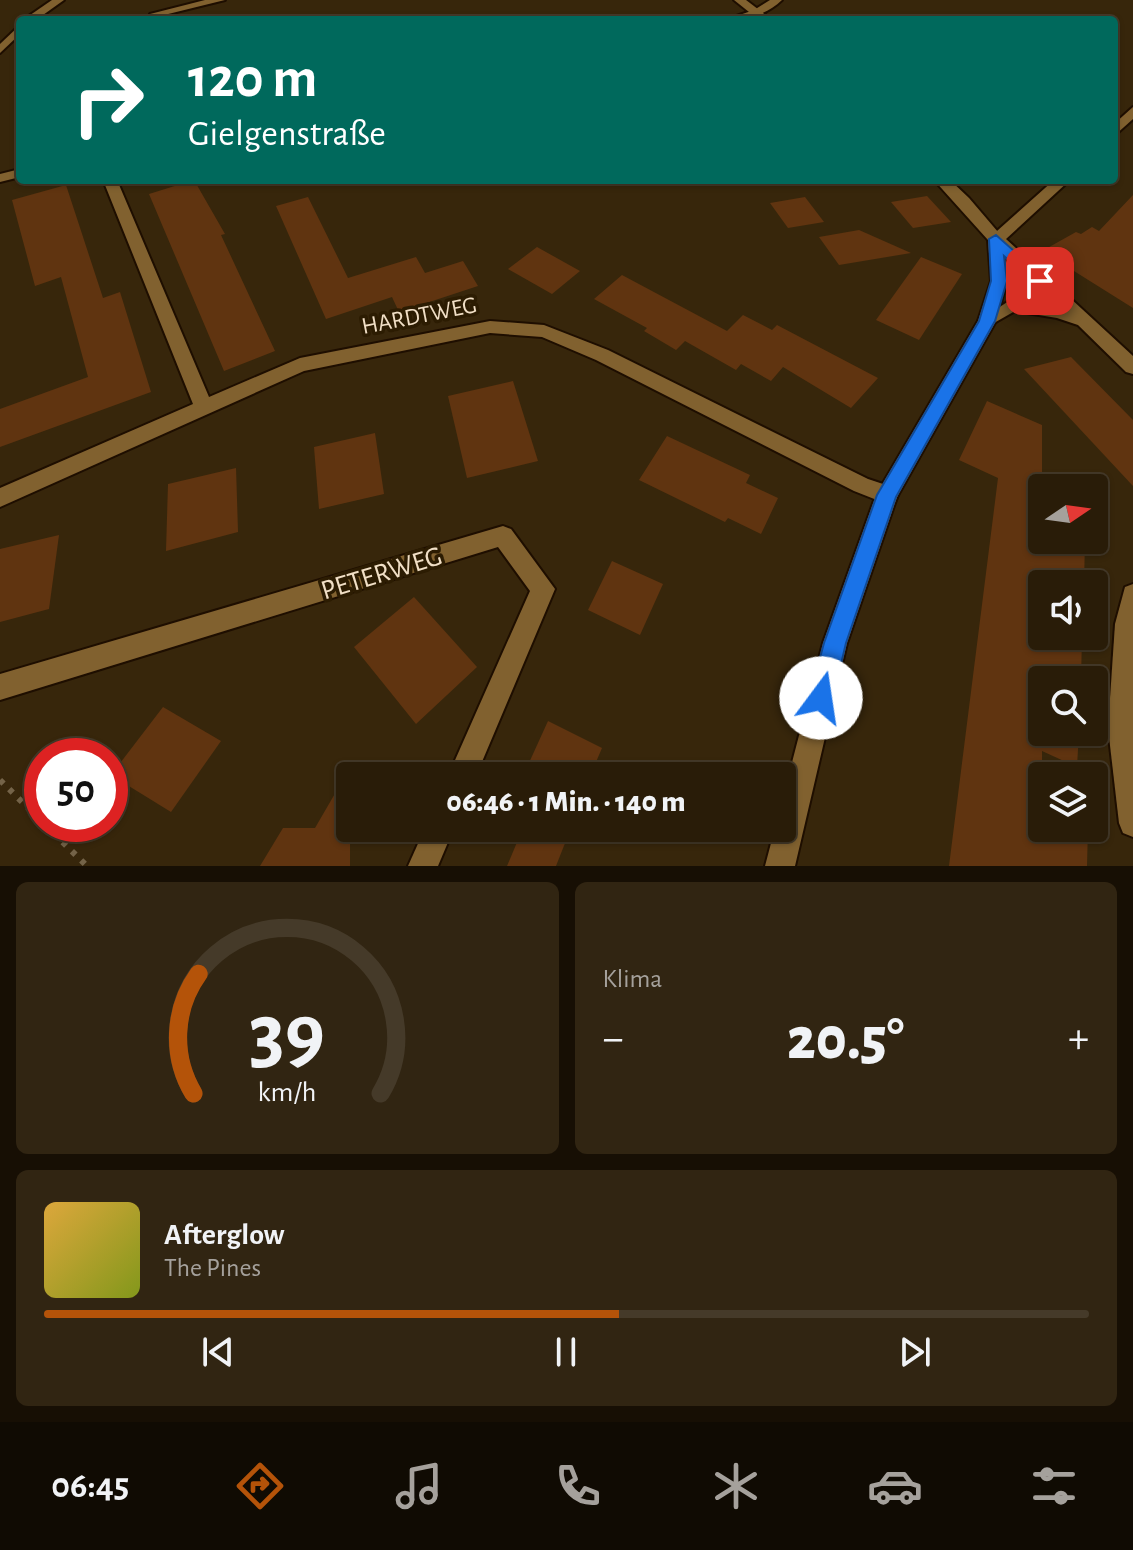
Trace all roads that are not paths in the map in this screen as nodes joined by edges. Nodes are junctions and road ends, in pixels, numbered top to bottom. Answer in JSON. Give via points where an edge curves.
{"nodes":[{"id":1,"x":59,"y":0,"type":"edge"},
{"id":2,"x":220,"y":0,"type":"edge"},
{"id":3,"x":739,"y":0,"type":"edge"},
{"id":4,"x":777,"y":0,"type":"edge"},
{"id":5,"x":35,"y":16,"type":"edge"},
{"id":6,"x":162,"y":16,"type":"edge"},
{"id":7,"x":762,"y":16,"type":"edge"},
{"id":8,"x":16,"y":32,"type":"edge"},
{"id":9,"x":0,"y":50,"type":"edge"},
{"id":10,"x":1133,"y":111,"type":"edge"},
{"id":11,"x":1118,"y":128,"type":"edge"},
{"id":12,"x":112,"y":184,"type":"edge"},
{"id":13,"x":945,"y":184,"type":"edge"},
{"id":14,"x":1058,"y":184,"type":"edge"},
{"id":15,"x":996,"y":239,"type":"junction"},
{"id":16,"x":987,"y":321,"type":"junction"},
{"id":17,"x":1093,"y":330,"type":"junction"},
{"id":18,"x":1133,"y":367,"type":"edge"},
{"id":19,"x":204,"y":407,"type":"junction"},
{"id":20,"x":887,"y":495,"type":"junction"},
{"id":21,"x":0,"y":498,"type":"edge"},
{"id":22,"x":1133,"y":595,"type":"edge"},
{"id":23,"x":0,"y":687,"type":"edge"},
{"id":24,"x":468,"y":762,"type":"edge"},
{"id":25,"x":1133,"y":823,"type":"edge"},
{"id":26,"x":434,"y":842,"type":"edge"},
{"id":27,"x":423,"y":866,"type":"edge"},
{"id":28,"x":780,"y":866,"type":"edge"}],
"edges":[{"from":1,"to":5,"type":"street"},
{"from":2,"to":6,"type":"street"},
{"from":3,"to":7,"type":"street"},
{"from":4,"to":7,"type":"street"},
{"from":8,"to":9,"type":"lane"},
{"from":10,"to":11,"type":"street"},
{"from":12,"to":19,"type":"street"},
{"from":13,"to":15,"type":"street"},
{"from":14,"to":15,"type":"street"},
{"from":15,"to":16,"type":"street","via":[[999,281]]},
{"from":15,"to":17,"type":"street"},
{"from":16,"to":17,"type":"street","via":[[1012,305],[1034,306],[1061,312]]},
{"from":16,"to":20,"type":"street"},
{"from":17,"to":18,"type":"street"},
{"from":19,"to":20,"type":"street","name":"HARDTWEG","via":[[300,365],[490,327],[544,331]]},
{"from":19,"to":21,"type":"street","name":"HARDTWEG"},
{"from":20,"to":28,"type":"street","via":[[835,643]]},
{"from":22,"to":25,"type":"street","via":[[1121,728]]},
{"from":23,"to":24,"type":"street","name":"PETERWEG","via":[[503,536],[543,589]]},
{"from":26,"to":27,"type":"street"}]}
